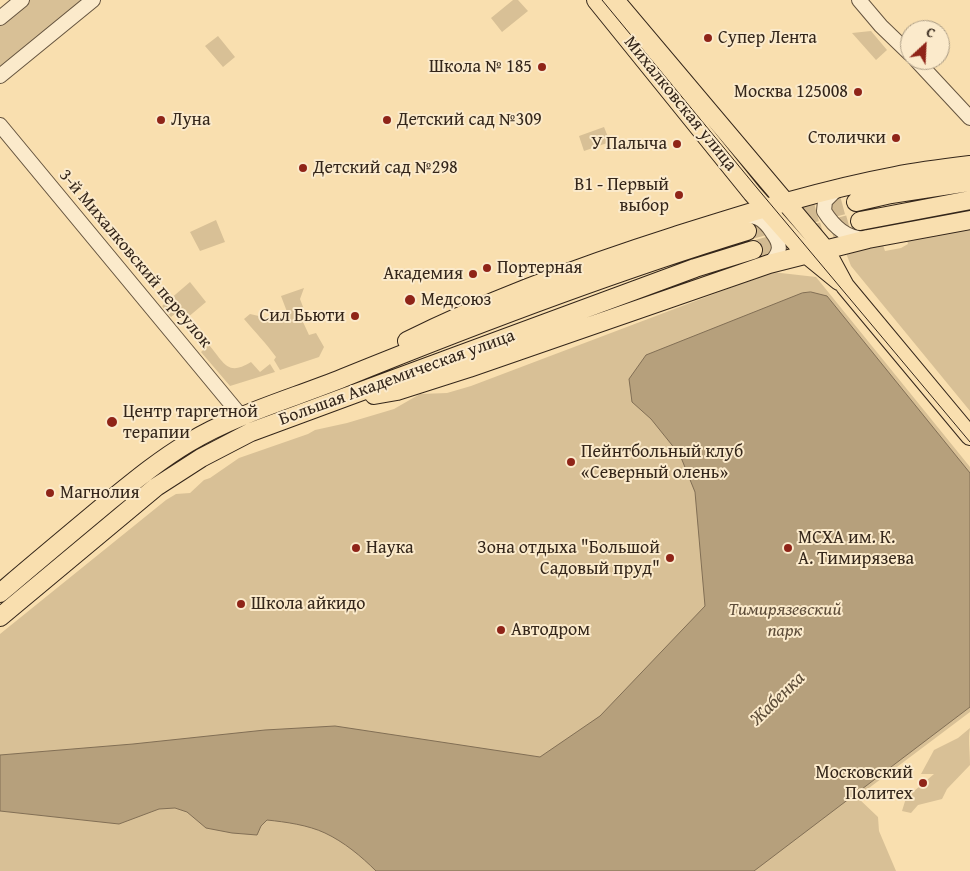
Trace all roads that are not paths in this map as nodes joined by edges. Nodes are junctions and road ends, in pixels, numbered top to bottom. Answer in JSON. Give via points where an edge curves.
{"nodes":[{"id":1,"x":22,"y":0,"type":"edge"},
{"id":2,"x":93,"y":0,"type":"edge"},
{"id":3,"x":596,"y":0,"type":"edge"},
{"id":4,"x":615,"y":0,"type":"edge"},
{"id":5,"x":859,"y":0,"type":"edge"},
{"id":6,"x":0,"y":18,"type":"edge"},
{"id":7,"x":900,"y":44,"type":"edge"},
{"id":8,"x":925,"y":70,"type":"edge"},
{"id":9,"x":0,"y":76,"type":"edge"},
{"id":10,"x":970,"y":118,"type":"edge"},
{"id":11,"x":0,"y":125,"type":"edge"},
{"id":12,"x":970,"y":165,"type":"edge"},
{"id":13,"x":970,"y":182,"type":"edge"},
{"id":14,"x":837,"y":189,"type":"junction"},
{"id":15,"x":970,"y":200,"type":"edge"},
{"id":16,"x":785,"y":202,"type":"junction"},
{"id":17,"x":856,"y":202,"type":"tunnel mouth"},
{"id":18,"x":765,"y":208,"type":"junction"},
{"id":19,"x":970,"y":220,"type":"edge"},
{"id":20,"x":860,"y":221,"type":"tunnel mouth"},
{"id":21,"x":743,"y":223,"type":"junction"},
{"id":22,"x":868,"y":239,"type":"junction"},
{"id":23,"x":824,"y":249,"type":"junction"},
{"id":24,"x":753,"y":250,"type":"tunnel mouth"},
{"id":25,"x":806,"y":254,"type":"junction"},
{"id":26,"x":769,"y":264,"type":"junction"},
{"id":27,"x":845,"y":286,"type":"junction"},
{"id":28,"x":322,"y":405,"type":"junction"},
{"id":29,"x":241,"y":416,"type":"junction"},
{"id":30,"x":970,"y":436,"type":"edge"},
{"id":31,"x":0,"y":593,"type":"edge"},
{"id":32,"x":0,"y":617,"type":"edge"}],
"edges":[{"from":1,"to":6,"type":"street"},
{"from":2,"to":9,"type":"street"},
{"from":3,"to":18,"type":"main road","name":"Михалковская улица"},
{"from":4,"to":16,"type":"main road","name":"Михалковская улица"},
{"from":5,"to":7,"type":"street"},
{"from":8,"to":10,"type":"street"},
{"from":11,"to":29,"type":"street","name":"3-й Михалковский переулок"},
{"from":12,"to":14,"type":"main road","name":"Большая Академическая улица"},
{"from":13,"to":17,"type":"main road"},
{"from":14,"to":16,"type":"main road","name":"Большая Академическая улица"},
{"from":14,"to":22,"type":"street","via":[[825,201],[824,211],[828,218],[845,235]]},
{"from":15,"to":20,"type":"main road"},
{"from":16,"to":18,"type":"main road","name":"Большая Академическая улица"},
{"from":16,"to":23,"type":"main road","name":"Михалковская улица"},
{"from":18,"to":21,"type":"main road","name":"Большая Академическая улица"},
{"from":18,"to":25,"type":"main road","name":"Михалковская улица"},
{"from":19,"to":22,"type":"main road"},
{"from":21,"to":26,"type":"street","via":[[758,218],[776,237],[778,252]]},
{"from":21,"to":29,"type":"main road","name":"Большая Академическая улица","via":[[622,253],[476,308],[309,392]]},
{"from":22,"to":23,"type":"main road"},
{"from":23,"to":25,"type":"main road"},
{"from":23,"to":27,"type":"main road","name":"Михалковская улица"},
{"from":24,"to":28,"type":"main road","name":"Большая Академическая улица","via":[[695,268]]},
{"from":25,"to":26,"type":"main road"},
{"from":25,"to":27,"type":"main road","name":"Михалковская улица"},
{"from":26,"to":28,"type":"main road","via":[[397,391]]},
{"from":27,"to":30,"type":"main road"},
{"from":28,"to":32,"type":"main road","name":"Большая Академическая улица","via":[[251,432],[178,472]]},
{"from":29,"to":31,"type":"main road","name":"Большая Академическая улица","via":[[189,442],[152,466]]}]}
